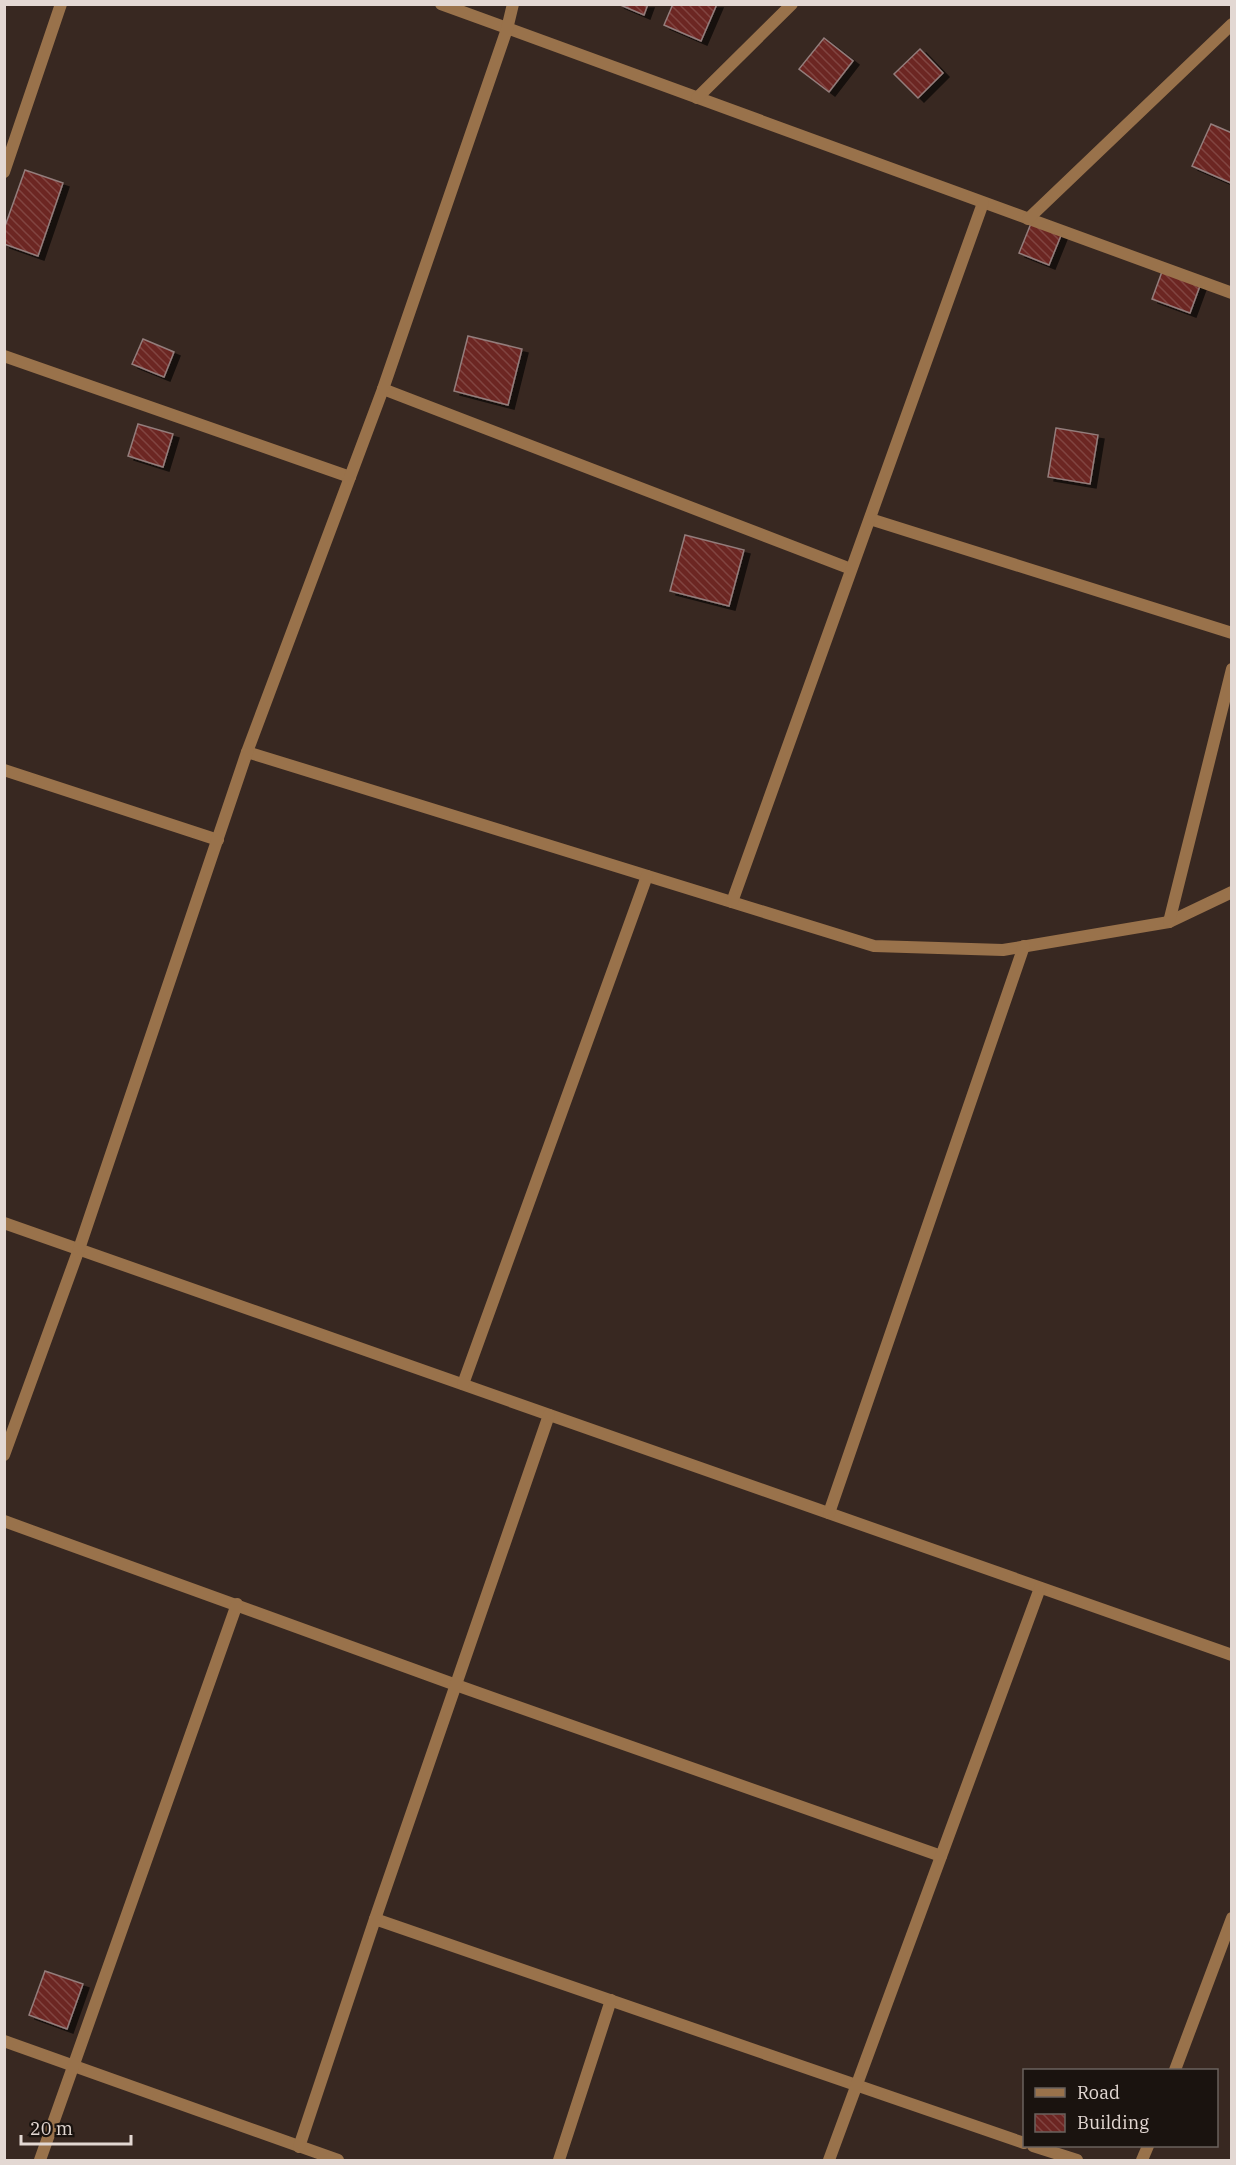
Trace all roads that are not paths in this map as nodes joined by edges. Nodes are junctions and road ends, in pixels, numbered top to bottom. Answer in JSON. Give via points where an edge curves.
{"nodes":[{"id":1,"x":61,"y":4,"type":"edge"},
{"id":2,"x":441,"y":4,"type":"edge"},
{"id":3,"x":513,"y":4,"type":"edge"},
{"id":4,"x":792,"y":4,"type":"edge"},
{"id":5,"x":1232,"y":24,"type":"edge"},
{"id":6,"x":507,"y":29,"type":"junction"},
{"id":7,"x":697,"y":98,"type":"junction"},
{"id":8,"x":4,"y":172,"type":"edge"},
{"id":9,"x":983,"y":202,"type":"junction"},
{"id":10,"x":1028,"y":219,"type":"junction"},
{"id":11,"x":1232,"y":293,"type":"edge"},
{"id":12,"x":4,"y":356,"type":"edge"},
{"id":13,"x":383,"y":389,"type":"junction"},
{"id":14,"x":350,"y":477,"type":"junction"},
{"id":15,"x":870,"y":519,"type":"junction"},
{"id":16,"x":851,"y":569,"type":"junction"},
{"id":17,"x":1232,"y":633,"type":"edge"},
{"id":18,"x":1232,"y":669,"type":"edge"},
{"id":19,"x":248,"y":752,"type":"junction"},
{"id":20,"x":4,"y":770,"type":"edge"},
{"id":21,"x":218,"y":840,"type":"junction"},
{"id":22,"x":647,"y":876,"type":"junction"},
{"id":23,"x":1232,"y":892,"type":"edge"},
{"id":24,"x":732,"y":902,"type":"junction"},
{"id":25,"x":1169,"y":922,"type":"junction"},
{"id":26,"x":1024,"y":946,"type":"junction"},
{"id":27,"x":4,"y":1223,"type":"edge"},
{"id":28,"x":79,"y":1249,"type":"junction"},
{"id":29,"x":463,"y":1384,"type":"junction"},
{"id":30,"x":549,"y":1415,"type":"junction"},
{"id":31,"x":4,"y":1455,"type":"edge"},
{"id":32,"x":829,"y":1513,"type":"junction"},
{"id":33,"x":4,"y":1521,"type":"edge"},
{"id":34,"x":1040,"y":1588,"type":"junction"},
{"id":35,"x":237,"y":1604,"type":"junction"},
{"id":36,"x":1232,"y":1655,"type":"edge"},
{"id":37,"x":456,"y":1685,"type":"junction"},
{"id":38,"x":941,"y":1856,"type":"junction"},
{"id":39,"x":1232,"y":1917,"type":"edge"},
{"id":40,"x":375,"y":1919,"type":"junction"},
{"id":41,"x":611,"y":2000,"type":"junction"},
{"id":42,"x":4,"y":2041,"type":"edge"},
{"id":43,"x":74,"y":2066,"type":"junction"},
{"id":44,"x":1175,"y":2069,"type":"edge"},
{"id":45,"x":857,"y":2085,"type":"junction"},
{"id":46,"x":1023,"y":2143,"type":"edge"},
{"id":47,"x":299,"y":2147,"type":"junction"},
{"id":48,"x":1039,"y":2147,"type":"edge"},
{"id":49,"x":40,"y":2160,"type":"edge"},
{"id":50,"x":338,"y":2160,"type":"edge"},
{"id":51,"x":559,"y":2160,"type":"edge"},
{"id":52,"x":829,"y":2160,"type":"edge"},
{"id":53,"x":1077,"y":2160,"type":"edge"}],
"edges":[{"from":1,"to":8,"type":"street"},
{"from":2,"to":6,"type":"street"},
{"from":3,"to":6,"type":"street"},
{"from":4,"to":7,"type":"street"},
{"from":5,"to":10,"type":"street"},
{"from":6,"to":7,"type":"street"},
{"from":6,"to":13,"type":"street"},
{"from":7,"to":9,"type":"street"},
{"from":9,"to":10,"type":"street"},
{"from":9,"to":15,"type":"street"},
{"from":10,"to":11,"type":"street"},
{"from":12,"to":14,"type":"street"},
{"from":13,"to":14,"type":"street"},
{"from":13,"to":16,"type":"street"},
{"from":14,"to":19,"type":"street"},
{"from":15,"to":16,"type":"street"},
{"from":15,"to":17,"type":"street"},
{"from":16,"to":24,"type":"street"},
{"from":18,"to":25,"type":"street"},
{"from":19,"to":21,"type":"street"},
{"from":19,"to":22,"type":"street"},
{"from":20,"to":21,"type":"street"},
{"from":21,"to":28,"type":"street"},
{"from":22,"to":24,"type":"street"},
{"from":22,"to":29,"type":"street"},
{"from":23,"to":25,"type":"street"},
{"from":24,"to":26,"type":"street","via":[[874,946],[1003,950]]},
{"from":25,"to":26,"type":"street"},
{"from":26,"to":32,"type":"street"},
{"from":27,"to":28,"type":"street"},
{"from":28,"to":29,"type":"street"},
{"from":28,"to":31,"type":"street"},
{"from":29,"to":30,"type":"street"},
{"from":30,"to":32,"type":"street"},
{"from":30,"to":37,"type":"street"},
{"from":32,"to":34,"type":"street"},
{"from":33,"to":35,"type":"street"},
{"from":34,"to":36,"type":"street"},
{"from":34,"to":38,"type":"street"},
{"from":35,"to":37,"type":"street"},
{"from":35,"to":43,"type":"street"},
{"from":37,"to":38,"type":"street"},
{"from":37,"to":40,"type":"street"},
{"from":38,"to":45,"type":"street"},
{"from":39,"to":44,"type":"street"},
{"from":40,"to":41,"type":"street"},
{"from":40,"to":47,"type":"street"},
{"from":41,"to":45,"type":"street"},
{"from":41,"to":51,"type":"street"},
{"from":42,"to":43,"type":"street"},
{"from":43,"to":47,"type":"street"},
{"from":43,"to":49,"type":"street"},
{"from":45,"to":46,"type":"street"},
{"from":45,"to":52,"type":"street"},
{"from":47,"to":50,"type":"street"},
{"from":48,"to":53,"type":"street"}]}
